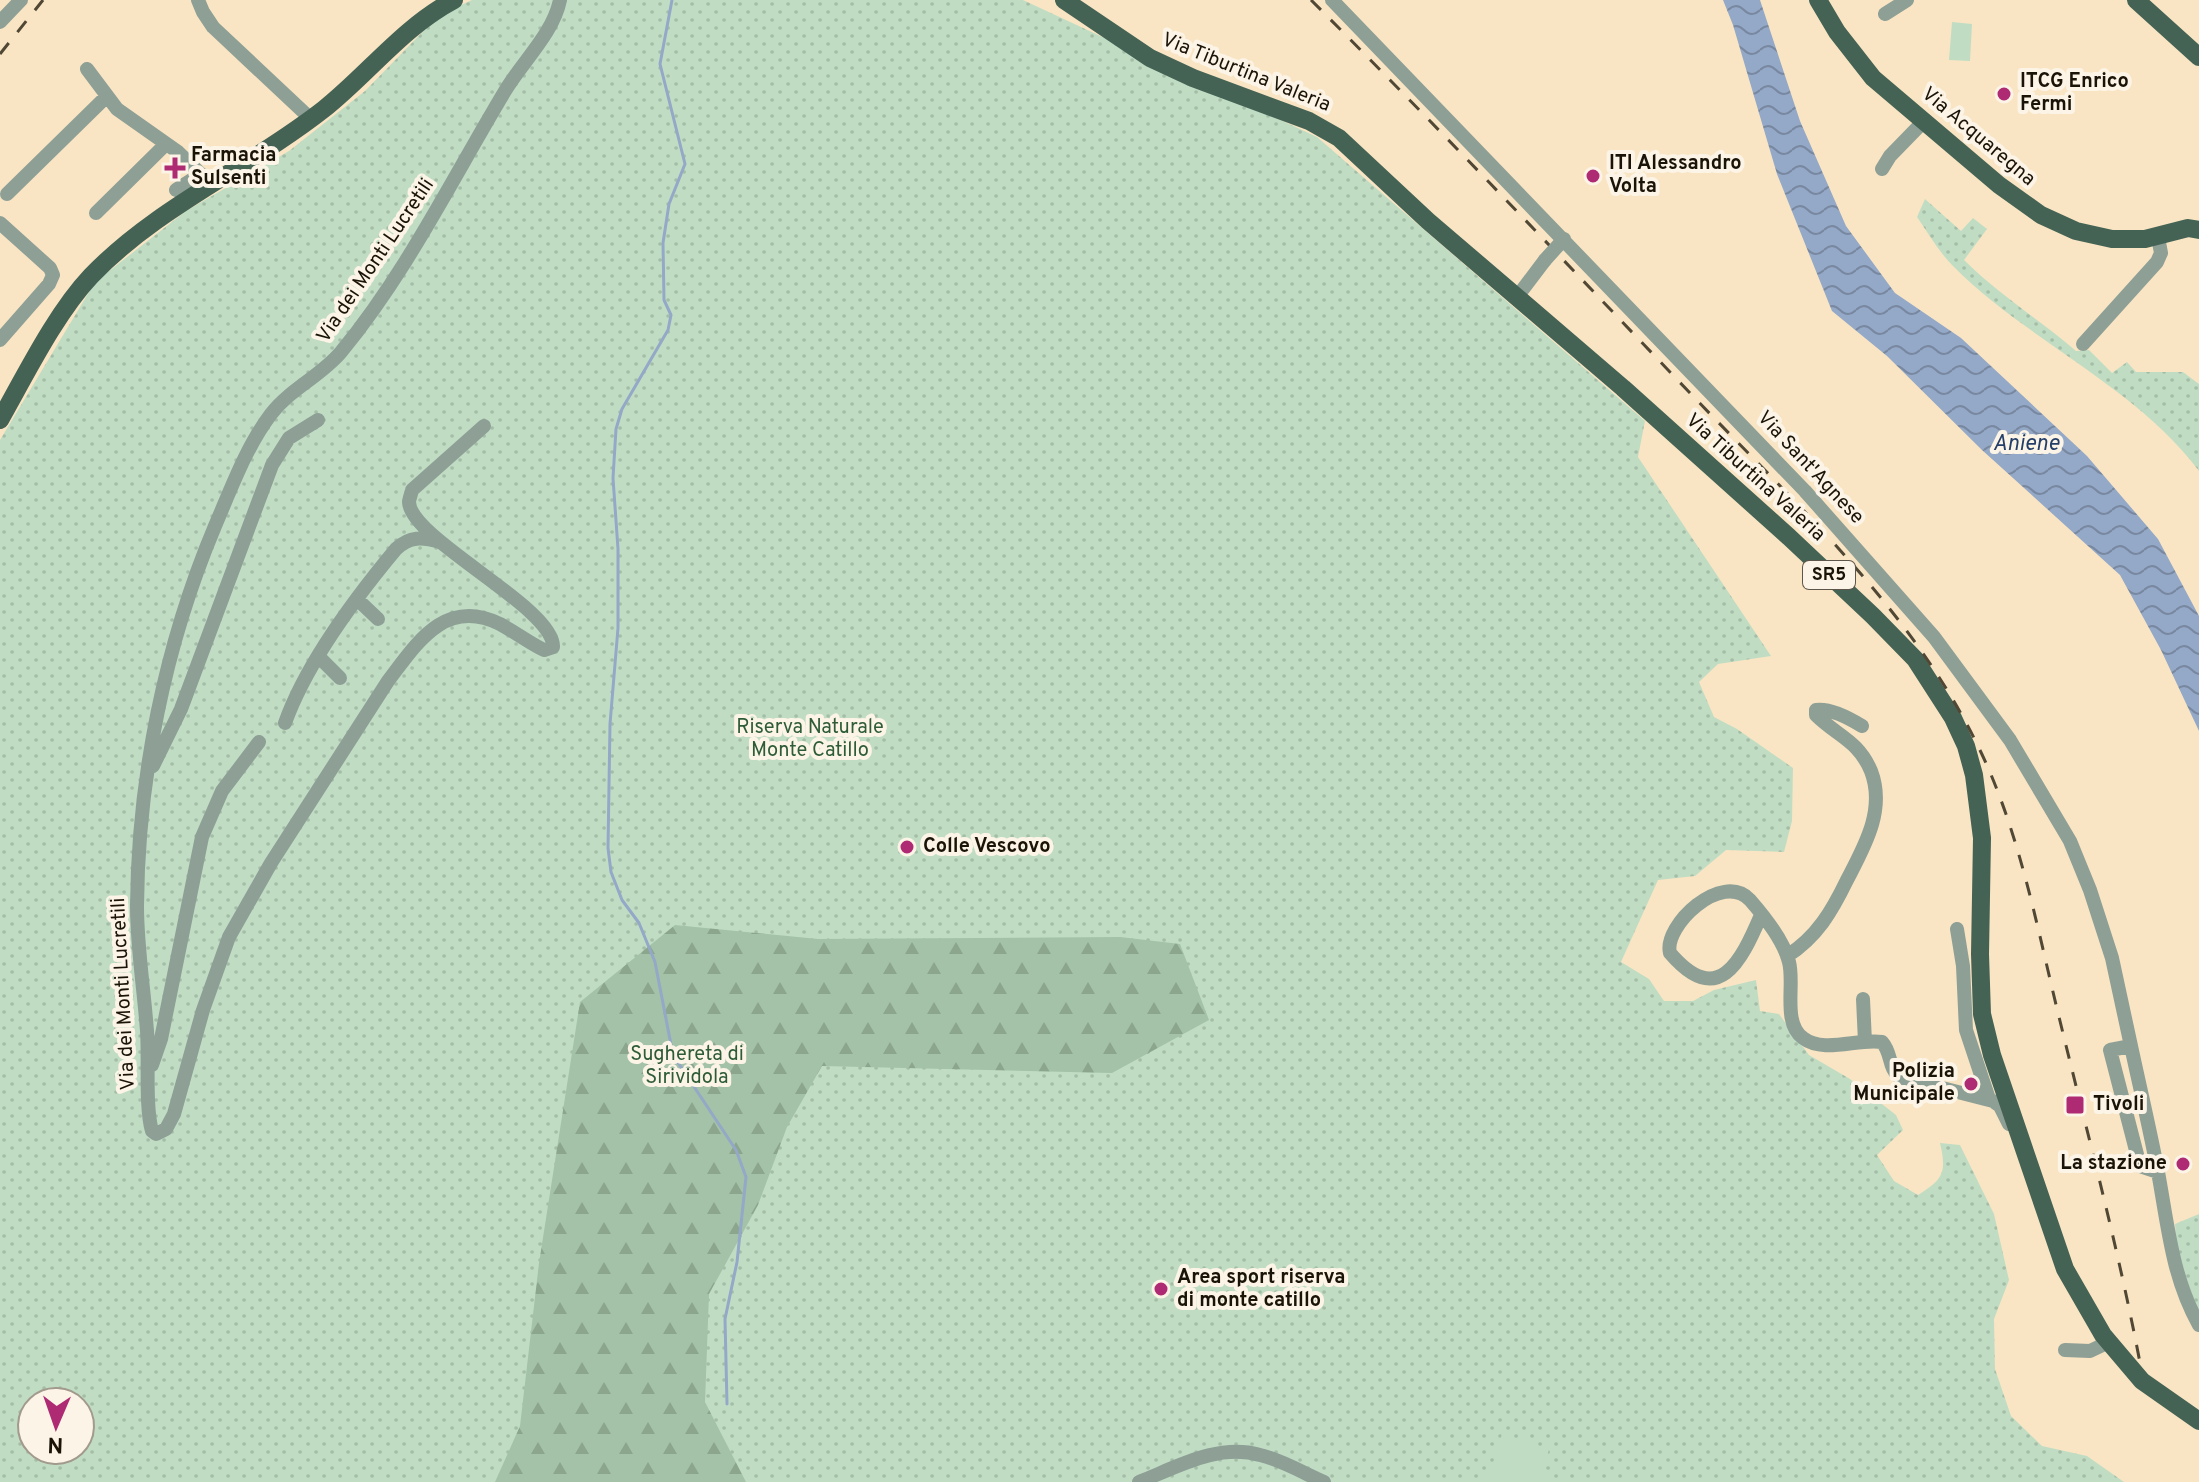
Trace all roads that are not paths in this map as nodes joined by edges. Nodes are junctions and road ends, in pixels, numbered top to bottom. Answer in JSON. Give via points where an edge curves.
{"nodes":[{"id":1,"x":21,"y":0,"type":"edge"},
{"id":2,"x":198,"y":0,"type":"edge"},
{"id":3,"x":454,"y":0,"type":"edge"},
{"id":4,"x":560,"y":0,"type":"edge"},
{"id":5,"x":1064,"y":0,"type":"edge"},
{"id":6,"x":1332,"y":0,"type":"edge"},
{"id":7,"x":1818,"y":0,"type":"edge"},
{"id":8,"x":1907,"y":0,"type":"edge"},
{"id":9,"x":2147,"y":3,"type":"edge"},
{"id":10,"x":1885,"y":14,"type":"dead end"},
{"id":11,"x":0,"y":22,"type":"edge"},
{"id":12,"x":2199,"y":57,"type":"edge"},
{"id":13,"x":87,"y":69,"type":"dead end"},
{"id":14,"x":107,"y":96,"type":"junction"},
{"id":15,"x":311,"y":119,"type":"junction"},
{"id":16,"x":1925,"y":120,"type":"junction"},
{"id":17,"x":166,"y":144,"type":"junction"},
{"id":18,"x":1882,"y":169,"type":"dead end"},
{"id":19,"x":207,"y":179,"type":"junction"},
{"id":20,"x":176,"y":190,"type":"dead end"},
{"id":21,"x":7,"y":194,"type":"dead end"},
{"id":22,"x":96,"y":213,"type":"dead end"},
{"id":23,"x":0,"y":223,"type":"edge"},
{"id":24,"x":2199,"y":230,"type":"edge"},
{"id":25,"x":2158,"y":237,"type":"junction"},
{"id":26,"x":1564,"y":239,"type":"junction"},
{"id":27,"x":1517,"y":297,"type":"junction"},
{"id":28,"x":0,"y":340,"type":"edge"},
{"id":29,"x":2083,"y":344,"type":"dead end"},
{"id":30,"x":0,"y":420,"type":"edge"},
{"id":31,"x":318,"y":420,"type":"dead end"},
{"id":32,"x":484,"y":426,"type":"dead end"},
{"id":33,"x":444,"y":543,"type":"junction"},
{"id":34,"x":358,"y":600,"type":"junction"},
{"id":35,"x":378,"y":619,"type":"dead end"},
{"id":36,"x":318,"y":656,"type":"junction"},
{"id":37,"x":340,"y":678,"type":"dead end"},
{"id":38,"x":285,"y":723,"type":"dead end"},
{"id":39,"x":1862,"y":726,"type":"dead end"},
{"id":40,"x":259,"y":742,"type":"dead end"},
{"id":41,"x":146,"y":777,"type":"junction"},
{"id":42,"x":1761,"y":915,"type":"junction"},
{"id":43,"x":1957,"y":929,"type":"dead end"},
{"id":44,"x":1787,"y":956,"type":"junction"},
{"id":45,"x":1863,"y":999,"type":"dead end"},
{"id":46,"x":1865,"y":1042,"type":"junction"},
{"id":47,"x":2131,"y":1046,"type":"junction"},
{"id":48,"x":150,"y":1069,"type":"junction"},
{"id":49,"x":1989,"y":1099,"type":"junction"},
{"id":50,"x":2026,"y":1159,"type":"junction"},
{"id":51,"x":2158,"y":1172,"type":"junction"},
{"id":52,"x":2199,"y":1325,"type":"edge"},
{"id":53,"x":2109,"y":1342,"type":"junction"},
{"id":54,"x":2065,"y":1350,"type":"dead end"},
{"id":55,"x":2199,"y":1421,"type":"edge"},
{"id":56,"x":1139,"y":1482,"type":"edge"},
{"id":57,"x":1324,"y":1482,"type":"edge"}],
"edges":[{"from":1,"to":11,"type":"street"},
{"from":2,"to":15,"type":"street","via":[[213,27]]},
{"from":3,"to":15,"type":"main road","via":[[411,29]]},
{"from":4,"to":41,"type":"street","name":"Via dei Monti Lucretili","via":[[438,211],[366,318],[330,364],[279,404],[254,441],[191,587],[170,658]]},
{"from":5,"to":27,"type":"main road","name":"Via Tiburtina Valeria","number":"SR5","via":[[1161,64],[1331,132]]},
{"from":6,"to":26,"type":"street","name":"Via Sant'Agnese"},
{"from":7,"to":16,"type":"main road","name":"Via Acquaregna","via":[[1869,73]]},
{"from":8,"to":10,"type":"street"},
{"from":9,"to":12,"type":"main road"},
{"from":13,"to":14,"type":"street"},
{"from":14,"to":17,"type":"street"},
{"from":14,"to":21,"type":"street"},
{"from":15,"to":19,"type":"main road","via":[[289,137]]},
{"from":16,"to":18,"type":"street"},
{"from":16,"to":25,"type":"main road","name":"Via Acquaregna","via":[[2005,190],[2060,225],[2105,238]]},
{"from":17,"to":19,"type":"street"},
{"from":17,"to":22,"type":"street"},
{"from":19,"to":20,"type":"street"},
{"from":19,"to":30,"type":"main road","via":[[86,282]]},
{"from":23,"to":28,"type":"street","via":[[53,275]]},
{"from":24,"to":25,"type":"main road","name":"Via Acquaregna"},
{"from":25,"to":29,"type":"street","via":[[2157,262]]},
{"from":26,"to":27,"type":"street","bridge":true},
{"from":26,"to":47,"type":"street","name":"Via Sant'Agnese","via":[[1899,596],[2010,740],[2081,865],[2112,958]]},
{"from":27,"to":50,"type":"main road","name":"Via Tiburtina Valeria","number":"SR5","via":[[1873,616],[1915,659],[1948,709],[1972,765],[1981,823],[1982,1014]]},
{"from":31,"to":41,"type":"street","via":[[289,438],[272,465],[181,709]]},
{"from":32,"to":33,"type":"street","via":[[412,490],[412,511]]},
{"from":33,"to":34,"type":"street","via":[[419,538],[402,543]]},
{"from":33,"to":48,"type":"street","name":"Via dei Monti Lucretili","via":[[530,611],[551,635],[553,647],[544,650],[503,625],[477,617],[447,620],[425,635],[381,692],[233,929],[203,1010],[177,1108],[160,1134],[151,1128]]},
{"from":34,"to":35,"type":"street"},
{"from":34,"to":36,"type":"street"},
{"from":36,"to":37,"type":"street"},
{"from":36,"to":38,"type":"street"},
{"from":39,"to":44,"type":"street","via":[[1816,710],[1864,758],[1873,778],[1875,806],[1866,845],[1835,905],[1811,937]]},
{"from":40,"to":48,"type":"street","via":[[222,791],[202,837],[161,1039]]},
{"from":41,"to":48,"type":"street","name":"Via dei Monti Lucretili","via":[[137,908]]},
{"from":42,"to":42,"type":"street","via":[[1744,950],[1720,978],[1700,977],[1670,953],[1675,932],[1708,896],[1741,894]]},
{"from":42,"to":44,"type":"street"},
{"from":43,"to":49,"type":"street","via":[[1966,1030]]},
{"from":44,"to":46,"type":"street","via":[[1792,1016],[1799,1035],[1818,1044]]},
{"from":45,"to":46,"type":"street"},
{"from":46,"to":49,"type":"street","via":[[1886,1047],[1899,1077]]},
{"from":47,"to":51,"type":"street","name":"Via Sant'Agnese"},
{"from":47,"to":51,"type":"street","via":[[2110,1050],[2140,1166]]},
{"from":49,"to":50,"type":"street","via":[[2002,1110]]},
{"from":50,"to":53,"type":"main road","name":"Via Tiburtina Valeria","number":"SR5","via":[[2065,1269]]},
{"from":51,"to":52,"type":"street","name":"Via Sant'Agnese","via":[[2174,1265]]},
{"from":53,"to":54,"type":"street","via":[[2090,1351]]},
{"from":53,"to":55,"type":"main road","name":"Via Tiburtina Valeria","number":"SR5","via":[[2142,1381]]},
{"from":56,"to":57,"type":"street","via":[[1215,1452],[1242,1451]]}]}
